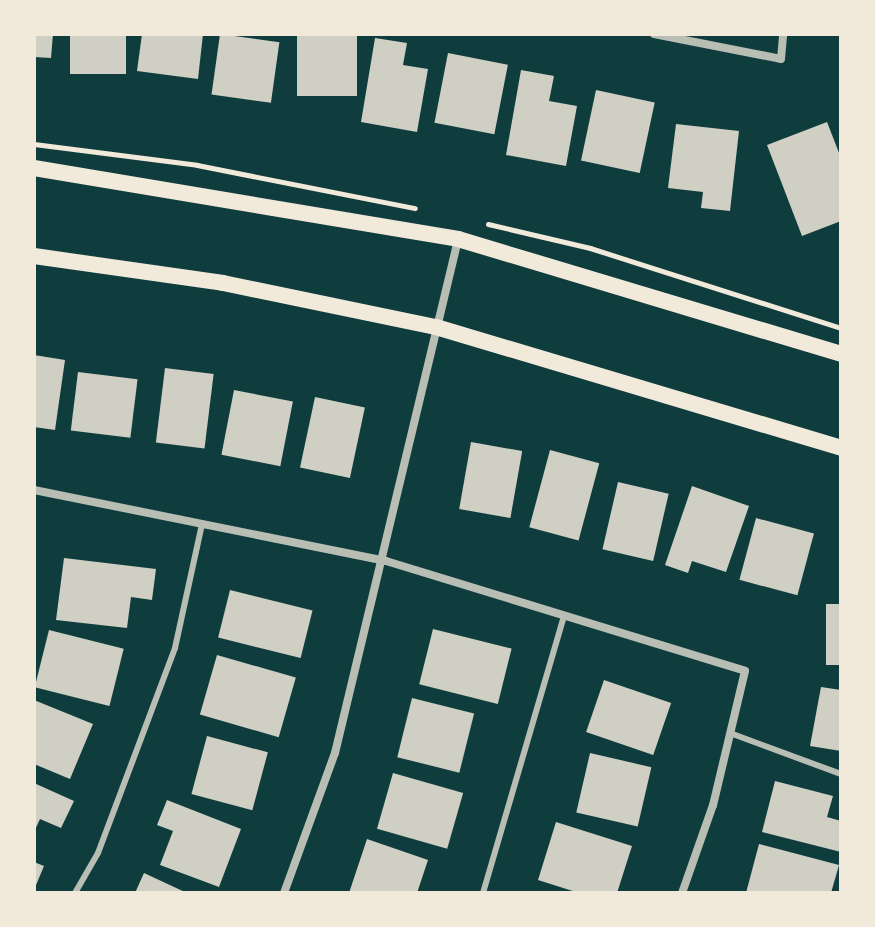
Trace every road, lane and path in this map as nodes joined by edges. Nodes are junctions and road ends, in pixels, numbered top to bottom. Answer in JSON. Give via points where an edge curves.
{"nodes":[{"id":1,"x":654,"y":34,"type":"edge"},
{"id":2,"x":783,"y":34,"type":"edge"},
{"id":3,"x":34,"y":168,"type":"edge"},
{"id":4,"x":458,"y":239,"type":"junction"},
{"id":5,"x":34,"y":256,"type":"edge"},
{"id":6,"x":436,"y":327,"type":"junction"},
{"id":7,"x":841,"y":354,"type":"edge"},
{"id":8,"x":841,"y":448,"type":"edge"},
{"id":9,"x":34,"y":490,"type":"edge"},
{"id":10,"x":202,"y":524,"type":"junction"},
{"id":11,"x":386,"y":561,"type":"junction"},
{"id":12,"x":564,"y":616,"type":"junction"},
{"id":13,"x":730,"y":733,"type":"junction"},
{"id":14,"x":841,"y":774,"type":"edge"},
{"id":15,"x":75,"y":893,"type":"edge"},
{"id":16,"x":284,"y":893,"type":"edge"},
{"id":17,"x":483,"y":893,"type":"edge"},
{"id":18,"x":682,"y":893,"type":"edge"}],
"edges":[{"from":1,"to":2,"type":"street","via":[[781,59]]},
{"from":3,"to":4,"type":"main road"},
{"from":4,"to":6,"type":"street"},
{"from":4,"to":7,"type":"main road"},
{"from":5,"to":6,"type":"main road","via":[[208,280]]},
{"from":6,"to":8,"type":"main road"},
{"from":6,"to":11,"type":"street"},
{"from":9,"to":10,"type":"street"},
{"from":10,"to":11,"type":"street"},
{"from":10,"to":15,"type":"lane","via":[[175,648],[98,853]]},
{"from":11,"to":12,"type":"street"},
{"from":11,"to":16,"type":"street","via":[[335,753]]},
{"from":12,"to":13,"type":"street","via":[[745,671]]},
{"from":12,"to":17,"type":"lane"},
{"from":13,"to":14,"type":"lane"},
{"from":13,"to":18,"type":"street"}]}
